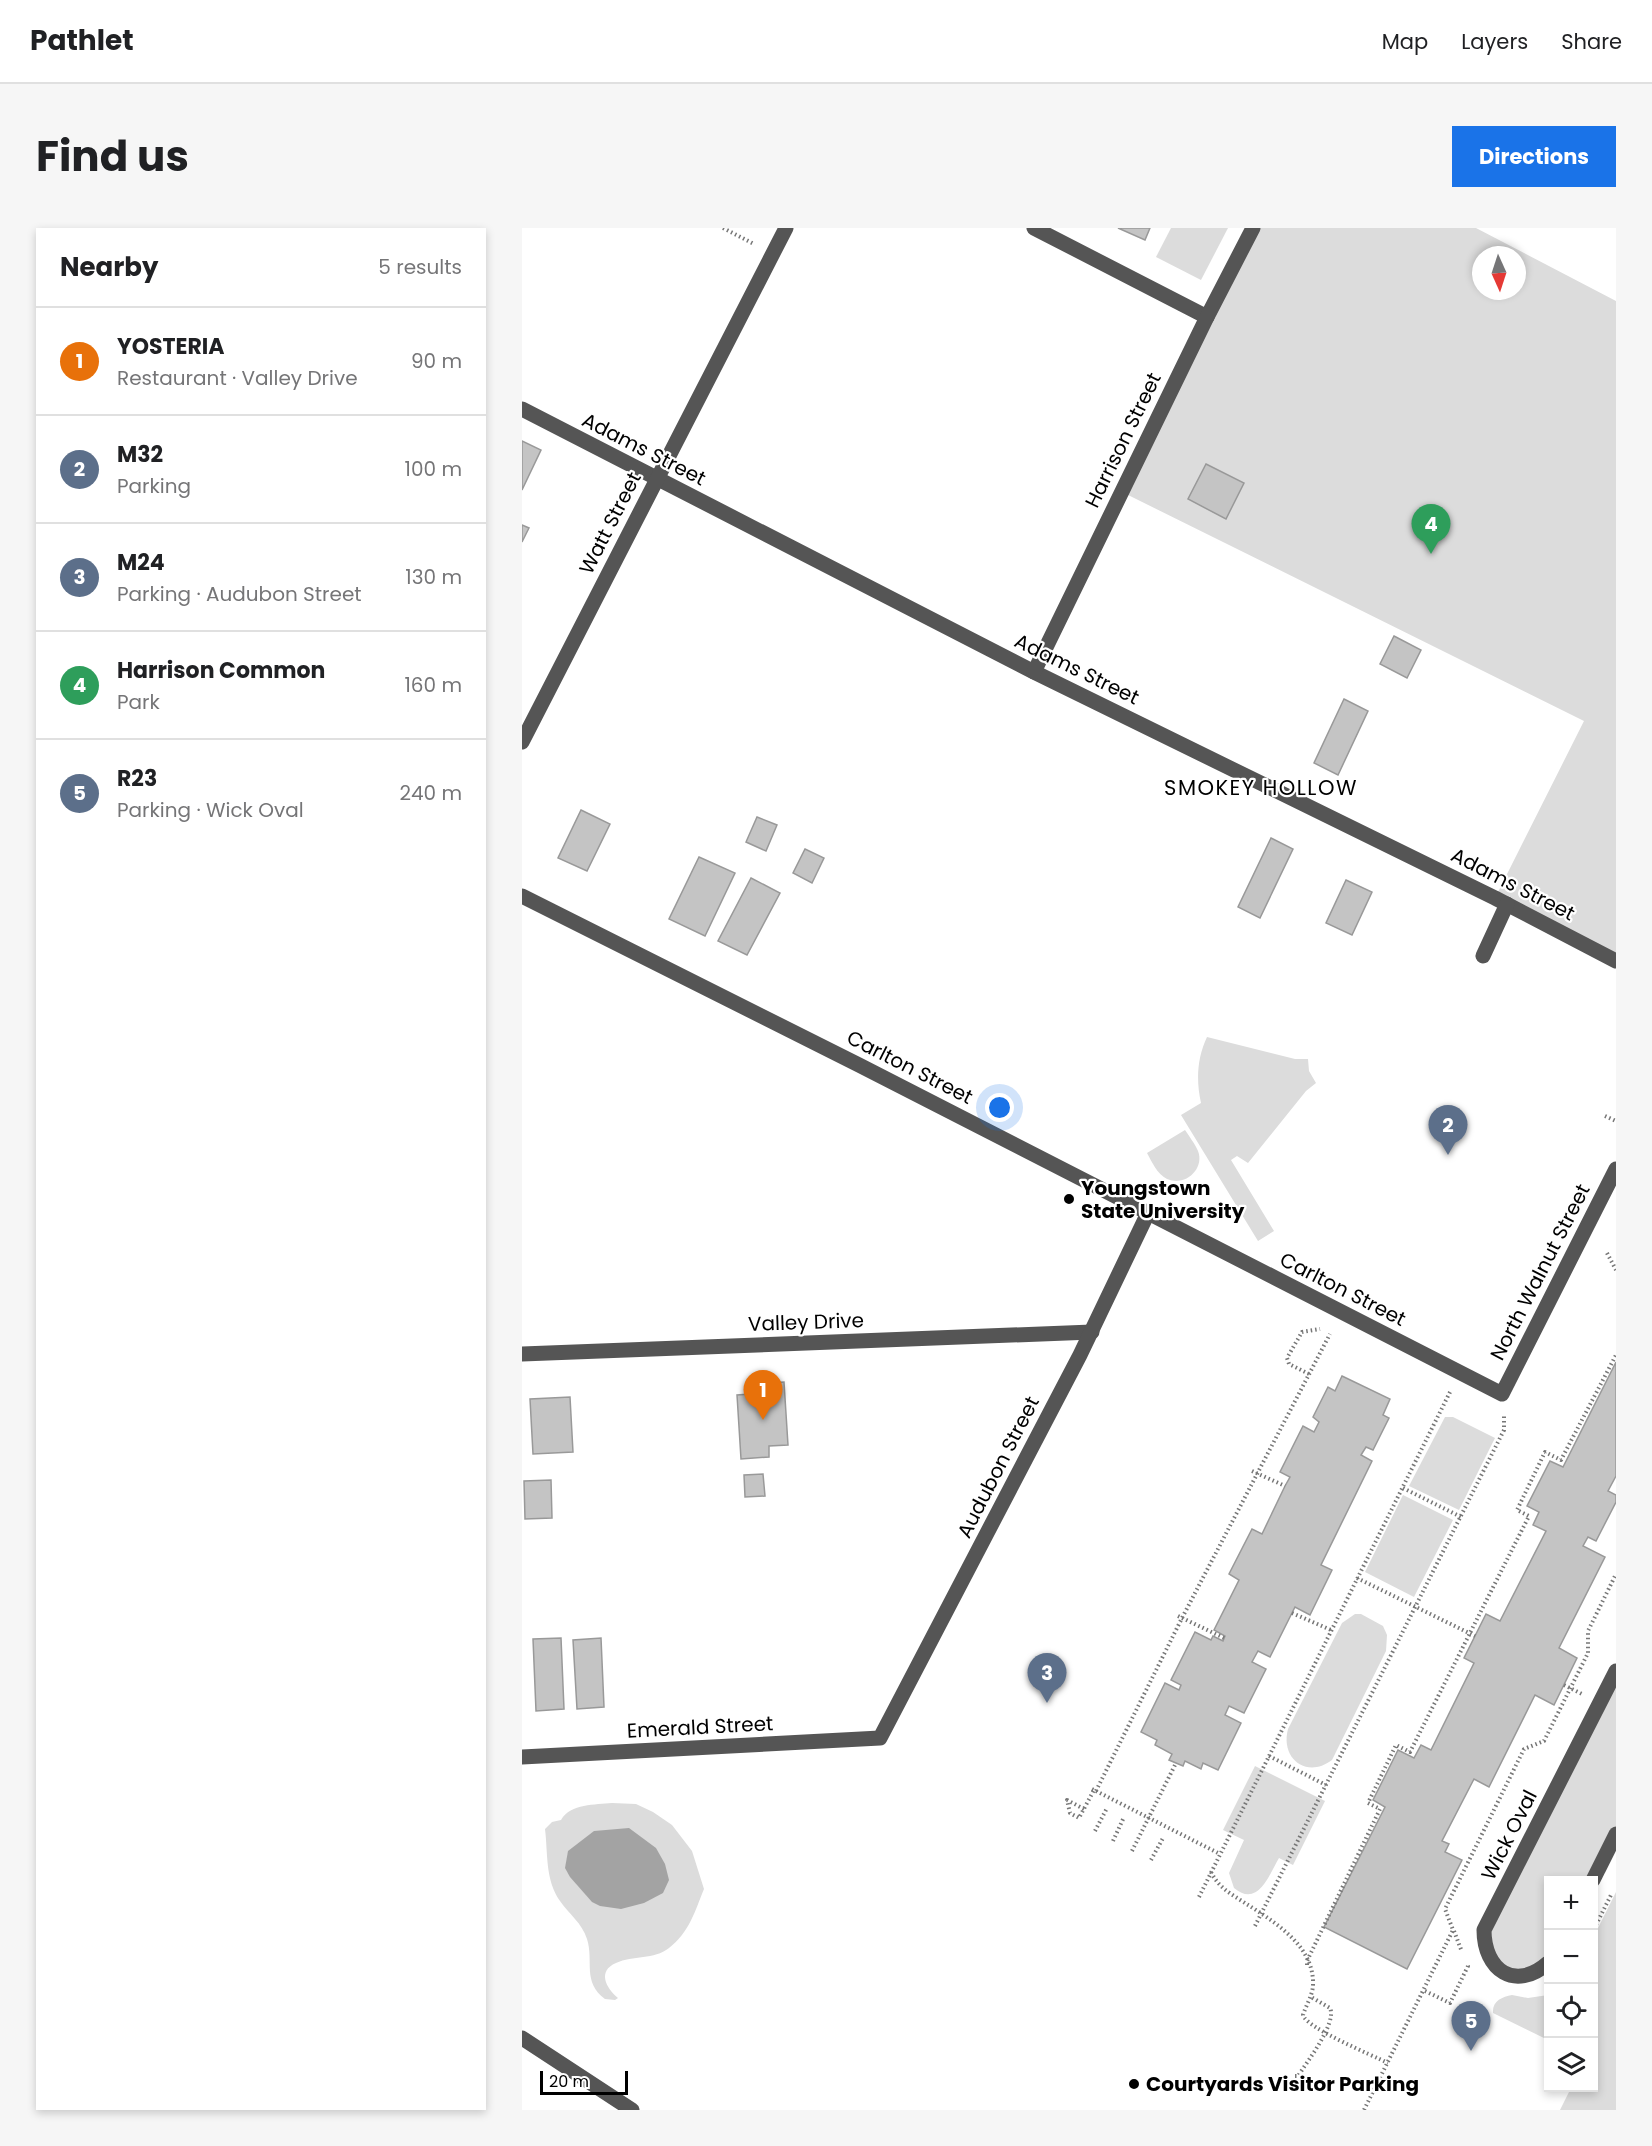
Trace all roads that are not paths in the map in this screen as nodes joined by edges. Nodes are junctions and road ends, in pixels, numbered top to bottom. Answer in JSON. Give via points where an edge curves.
{"nodes":[{"id":1,"x":786,"y":228,"type":"edge"},
{"id":2,"x":1034,"y":228,"type":"edge"},
{"id":3,"x":1253,"y":228,"type":"edge"},
{"id":4,"x":1207,"y":317,"type":"junction"},
{"id":5,"x":522,"y":409,"type":"edge"},
{"id":6,"x":657,"y":479,"type":"junction"},
{"id":7,"x":1034,"y":672,"type":"junction"},
{"id":8,"x":522,"y":742,"type":"edge"},
{"id":9,"x":522,"y":896,"type":"edge"},
{"id":10,"x":1508,"y":904,"type":"junction"},
{"id":11,"x":1483,"y":956,"type":"dead end"},
{"id":12,"x":1616,"y":961,"type":"edge"},
{"id":13,"x":1616,"y":1169,"type":"edge"},
{"id":14,"x":1148,"y":1214,"type":"junction"},
{"id":15,"x":1092,"y":1332,"type":"junction"},
{"id":16,"x":522,"y":1354,"type":"edge"},
{"id":17,"x":1502,"y":1394,"type":"joint"},
{"id":18,"x":1616,"y":1671,"type":"edge"},
{"id":19,"x":880,"y":1738,"type":"joint"},
{"id":20,"x":522,"y":1757,"type":"edge"},
{"id":21,"x":1616,"y":1834,"type":"edge"},
{"id":22,"x":1595,"y":1876,"type":"edge"},
{"id":23,"x":1544,"y":1967,"type":"edge"},
{"id":24,"x":522,"y":2038,"type":"edge"},
{"id":25,"x":632,"y":2110,"type":"edge"}],
"edges":[{"from":1,"to":6,"type":"street","name":"Watt Street"},
{"from":2,"to":4,"type":"street"},
{"from":3,"to":4,"type":"street","name":"Harrison Street"},
{"from":4,"to":7,"type":"street","name":"Harrison Street"},
{"from":5,"to":6,"type":"street","name":"Adams Street"},
{"from":6,"to":7,"type":"street","name":"Adams Street"},
{"from":6,"to":8,"type":"street","name":"Watt Street"},
{"from":7,"to":10,"type":"street","name":"Adams Street"},
{"from":9,"to":14,"type":"street","name":"Carlton Street"},
{"from":10,"to":11,"type":"street"},
{"from":10,"to":12,"type":"street","name":"Adams Street"},
{"from":13,"to":17,"type":"street","name":"North Walnut Street"},
{"from":14,"to":15,"type":"street","name":"Audubon Street"},
{"from":14,"to":17,"type":"street","name":"Carlton Street"},
{"from":15,"to":16,"type":"street","name":"Valley Drive"},
{"from":15,"to":19,"type":"street","name":"Audubon Street"},
{"from":18,"to":23,"type":"street","name":"Wick Oval","via":[[1484,1930],[1484,1946],[1492,1963],[1506,1974],[1520,1977]]},
{"from":19,"to":20,"type":"street","name":"Emerald Street"},
{"from":21,"to":22,"type":"street"},
{"from":24,"to":25,"type":"street"}]}
